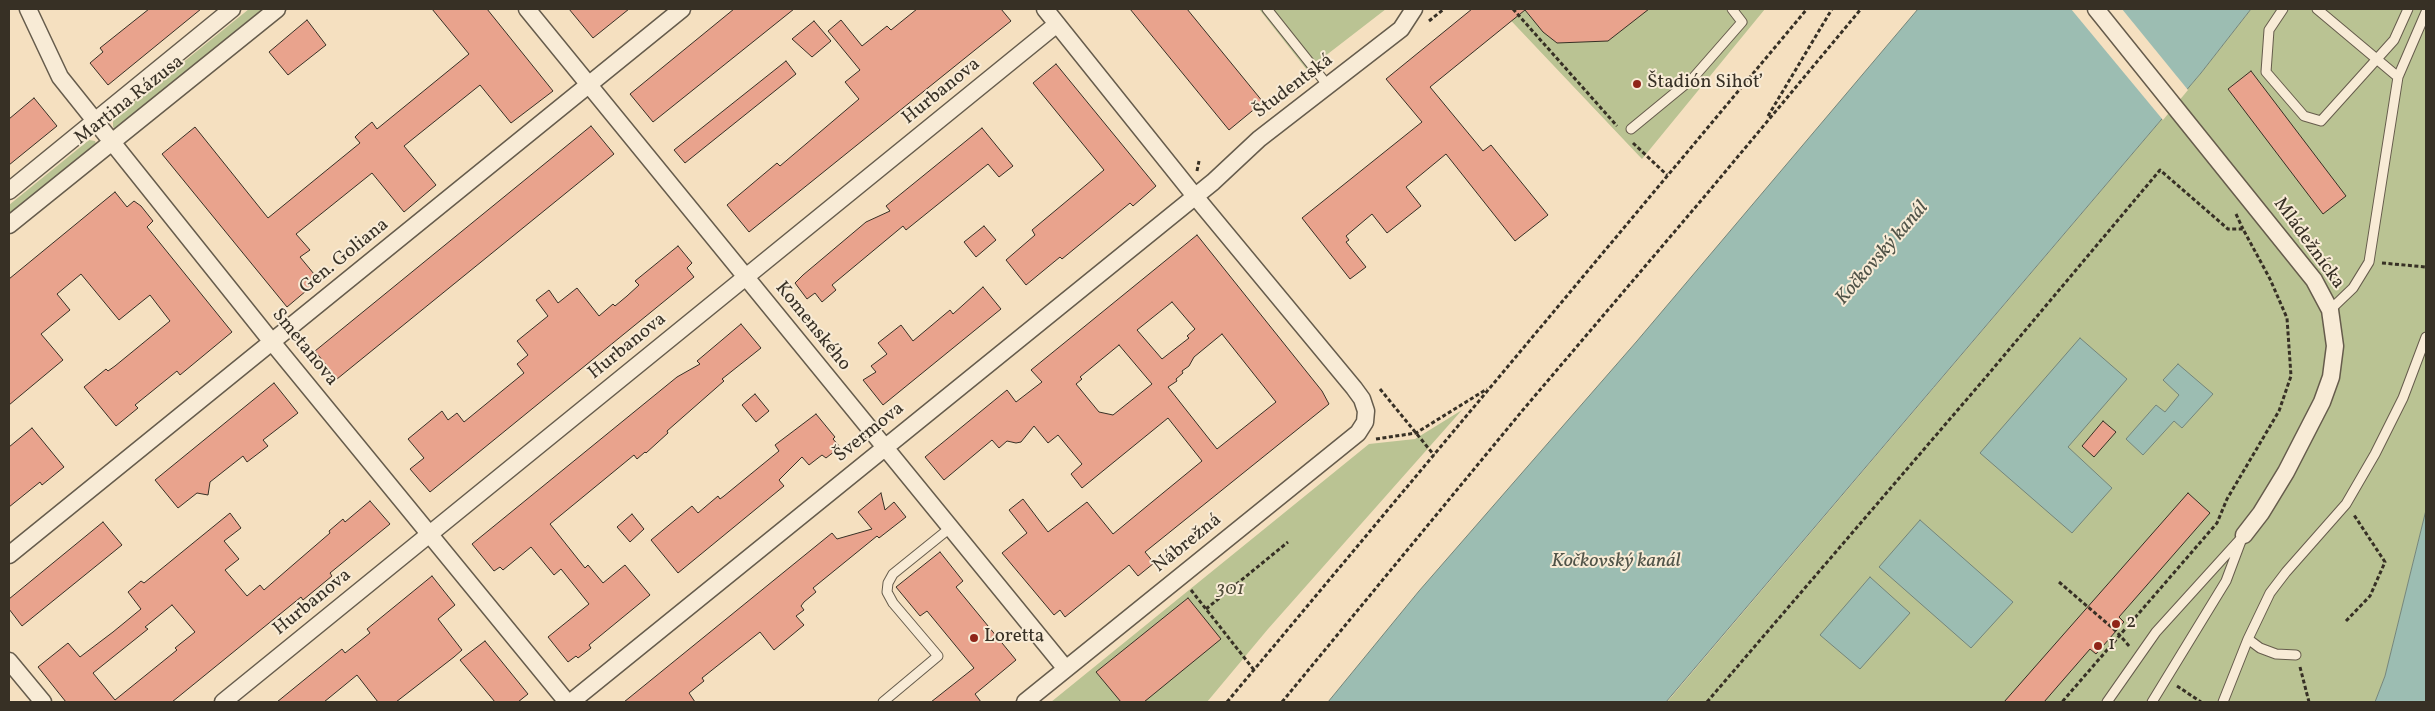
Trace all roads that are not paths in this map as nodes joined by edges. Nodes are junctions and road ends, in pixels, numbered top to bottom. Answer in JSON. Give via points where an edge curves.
{"nodes":[{"id":1,"x":28,"y":9,"type":"edge"},
{"id":2,"x":232,"y":9,"type":"edge"},
{"id":3,"x":277,"y":9,"type":"edge"},
{"id":4,"x":527,"y":9,"type":"edge"},
{"id":5,"x":682,"y":9,"type":"edge"},
{"id":6,"x":1045,"y":9,"type":"edge"},
{"id":7,"x":1267,"y":9,"type":"edge"},
{"id":8,"x":1414,"y":9,"type":"edge"},
{"id":9,"x":1732,"y":9,"type":"edge"},
{"id":10,"x":2096,"y":9,"type":"edge"},
{"id":11,"x":2283,"y":9,"type":"edge"},
{"id":12,"x":2317,"y":9,"type":"edge"},
{"id":13,"x":2408,"y":9,"type":"edge"},
{"id":14,"x":2426,"y":12,"type":"edge"},
{"id":15,"x":2424,"y":23,"type":"edge"},
{"id":16,"x":1057,"y":24,"type":"junction"},
{"id":17,"x":2379,"y":60,"type":"junction"},
{"id":18,"x":2398,"y":77,"type":"junction"},
{"id":19,"x":589,"y":84,"type":"junction"},
{"id":20,"x":1329,"y":87,"type":"junction"},
{"id":21,"x":96,"y":121,"type":"junction"},
{"id":22,"x":1631,"y":129,"type":"dead end"},
{"id":23,"x":113,"y":142,"type":"junction"},
{"id":24,"x":9,"y":191,"type":"edge"},
{"id":25,"x":1194,"y":195,"type":"junction"},
{"id":26,"x":9,"y":225,"type":"edge"},
{"id":27,"x":746,"y":277,"type":"junction"},
{"id":28,"x":2330,"y":310,"type":"junction"},
{"id":29,"x":2426,"y":337,"type":"edge"},
{"id":30,"x":272,"y":342,"type":"junction"},
{"id":31,"x":884,"y":448,"type":"junction"},
{"id":32,"x":950,"y":528,"type":"junction"},
{"id":33,"x":430,"y":533,"type":"junction"},
{"id":34,"x":2244,"y":535,"type":"junction"},
{"id":35,"x":9,"y":555,"type":"edge"},
{"id":36,"x":2248,"y":639,"type":"junction"},
{"id":37,"x":2296,"y":654,"type":"road end"},
{"id":38,"x":9,"y":661,"type":"edge"},
{"id":39,"x":1066,"y":669,"type":"junction"},
{"id":40,"x":43,"y":702,"type":"edge"},
{"id":41,"x":224,"y":702,"type":"edge"},
{"id":42,"x":566,"y":702,"type":"edge"},
{"id":43,"x":571,"y":702,"type":"edge"},
{"id":44,"x":883,"y":702,"type":"edge"},
{"id":45,"x":1025,"y":702,"type":"edge"},
{"id":46,"x":2107,"y":702,"type":"edge"},
{"id":47,"x":2152,"y":702,"type":"edge"},
{"id":48,"x":2223,"y":702,"type":"edge"}],
"edges":[{"from":1,"to":21,"type":"street","name":"Smetanova","via":[[60,77]]},
{"from":2,"to":21,"type":"street","name":"Martina Rázusa"},
{"from":3,"to":23,"type":"street","name":"Martina Rázusa"},
{"from":4,"to":19,"type":"street","name":"Komenského"},
{"from":5,"to":19,"type":"street","name":"Gen. Goliana"},
{"from":6,"to":16,"type":"street"},
{"from":7,"to":20,"type":"lane"},
{"from":8,"to":20,"type":"street","name":"Študentská","via":[[1401,29]]},
{"from":9,"to":22,"type":"lane","via":[[1742,22],[1693,78]]},
{"from":10,"to":28,"type":"street","name":"Mládežnícka","via":[[2314,280]]},
{"from":11,"to":17,"type":"lane","via":[[2269,30],[2266,72],[2304,116],[2320,122]]},
{"from":12,"to":17,"type":"lane"},
{"from":13,"to":17,"type":"lane","via":[[2394,40]]},
{"from":14,"to":15,"type":"lane"},
{"from":15,"to":18,"type":"lane"},
{"from":16,"to":25,"type":"street"},
{"from":16,"to":27,"type":"street","name":"Hurbanova"},
{"from":17,"to":18,"type":"lane"},
{"from":18,"to":28,"type":"lane","via":[[2369,262],[2353,288]]},
{"from":19,"to":27,"type":"street","name":"Komenského"},
{"from":19,"to":30,"type":"street","name":"Gen. Goliana"},
{"from":20,"to":25,"type":"street","name":"Študentská","via":[[1259,139],[1234,164]]},
{"from":21,"to":23,"type":"street","name":"Smetanova"},
{"from":21,"to":24,"type":"street","name":"Martina Rázusa"},
{"from":23,"to":26,"type":"street","name":"Martina Rázusa"},
{"from":23,"to":30,"type":"street","name":"Smetanova"},
{"from":25,"to":31,"type":"street","name":"Švermova"},
{"from":25,"to":39,"type":"street","name":"Nábrežná","via":[[1354,388],[1366,412],[1365,422],[1358,433]]},
{"from":27,"to":31,"type":"street","name":"Komenského"},
{"from":27,"to":33,"type":"street","name":"Hurbanova"},
{"from":28,"to":34,"type":"street","name":"Mládežnícka","via":[[2335,346],[2331,377],[2322,402],[2286,472]]},
{"from":29,"to":36,"type":"lane","via":[[2401,402],[2346,504],[2270,593]]},
{"from":30,"to":33,"type":"street","name":"Smetanova"},
{"from":30,"to":35,"type":"street","name":"Gen. Goliana"},
{"from":31,"to":32,"type":"street","name":"Komenského"},
{"from":31,"to":43,"type":"street","name":"Švermova"},
{"from":32,"to":39,"type":"street","name":"Komenského"},
{"from":32,"to":44,"type":"lane","via":[[893,574],[888,584],[887,592],[893,603],[938,656]]},
{"from":33,"to":41,"type":"street","name":"Hurbanova"},
{"from":33,"to":42,"type":"street","name":"Smetanova"},
{"from":34,"to":46,"type":"lane","via":[[2156,632]]},
{"from":34,"to":47,"type":"lane","via":[[2226,581]]},
{"from":36,"to":37,"type":"lane","via":[[2276,654]]},
{"from":36,"to":48,"type":"lane"},
{"from":38,"to":40,"type":"street"},
{"from":39,"to":45,"type":"street","name":"Nábrežná"}]}
